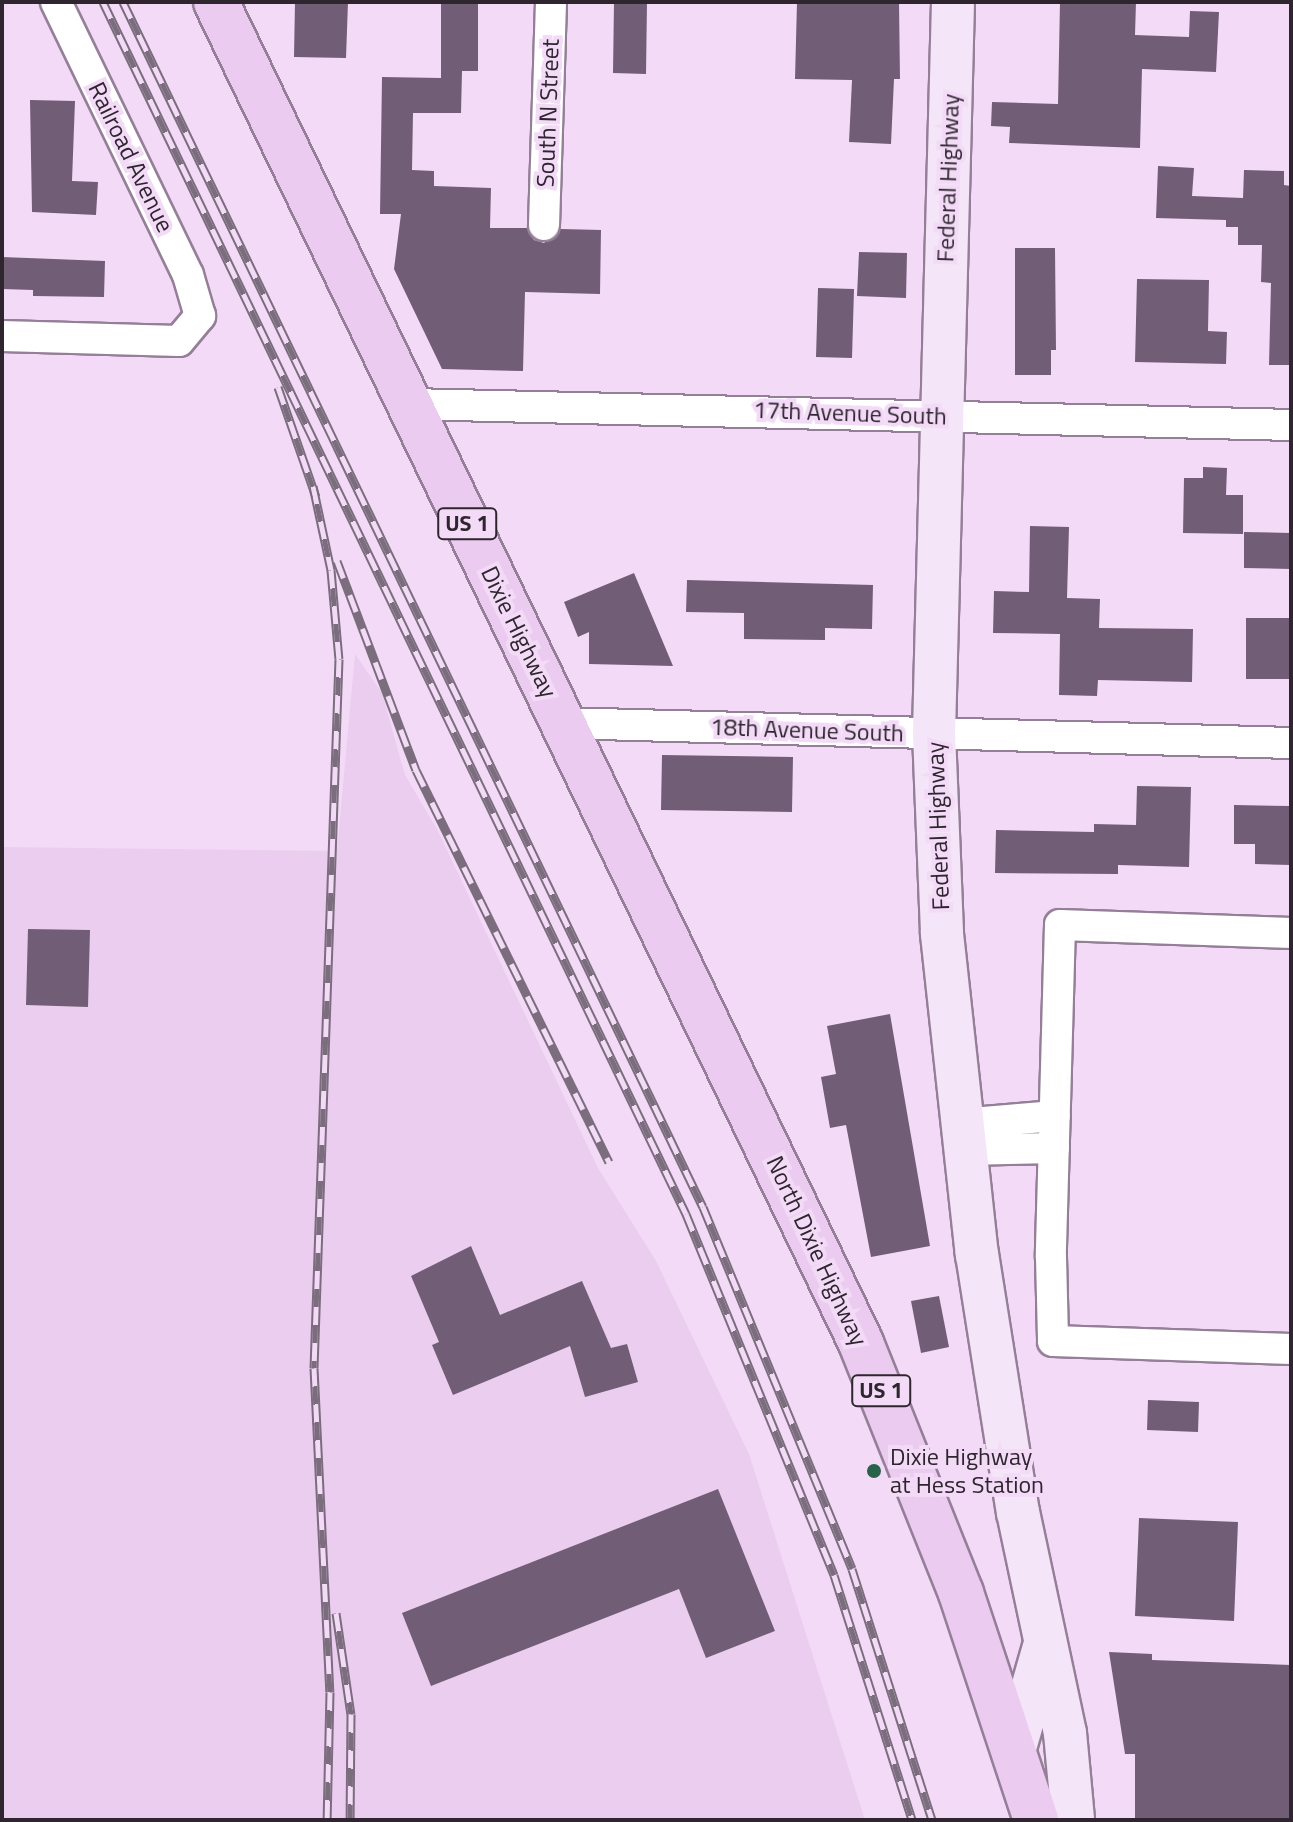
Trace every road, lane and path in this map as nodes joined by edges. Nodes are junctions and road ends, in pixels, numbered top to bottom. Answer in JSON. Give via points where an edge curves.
{"nodes":[{"id":1,"x":56,"y":2,"type":"edge"},
{"id":2,"x":216,"y":2,"type":"edge"},
{"id":3,"x":551,"y":2,"type":"edge"},
{"id":4,"x":953,"y":2,"type":"edge"},
{"id":5,"x":544,"y":225,"type":"dead end"},
{"id":6,"x":2,"y":336,"type":"edge"},
{"id":7,"x":409,"y":404,"type":"junction"},
{"id":8,"x":941,"y":416,"type":"junction"},
{"id":9,"x":1291,"y":425,"type":"edge"},
{"id":10,"x":562,"y":723,"type":"junction"},
{"id":11,"x":934,"y":733,"type":"junction"},
{"id":12,"x":1291,"y":743,"type":"edge"},
{"id":13,"x":1291,"y":933,"type":"edge"},
{"id":14,"x":719,"y":1046,"type":"joint"},
{"id":15,"x":1055,"y":1116,"type":"junction"},
{"id":16,"x":962,"y":1137,"type":"junction"},
{"id":17,"x":1054,"y":1148,"type":"junction"},
{"id":18,"x":1291,"y":1349,"type":"edge"},
{"id":19,"x":1046,"y":1642,"type":"junction"},
{"id":20,"x":1015,"y":1748,"type":"junction"},
{"id":21,"x":1036,"y":1820,"type":"edge"},
{"id":22,"x":1073,"y":1820,"type":"edge"}],
"edges":[{"from":1,"to":6,"type":"street","name":"Railroad Avenue","via":[[188,275],[200,316],[179,341]]},
{"from":2,"to":7,"type":"main road","name":"Dixie Highway","number":"US 1"},
{"from":3,"to":5,"type":"street","name":"South N Street"},
{"from":4,"to":8,"type":"main road","name":"Federal Highway"},
{"from":7,"to":8,"type":"street","name":"17th Avenue South"},
{"from":7,"to":10,"type":"main road","name":"Dixie Highway","number":"US 1"},
{"from":8,"to":9,"type":"street","name":"17th Avenue South"},
{"from":8,"to":11,"type":"main road","name":"Federal Highway"},
{"from":10,"to":11,"type":"street","name":"18th Avenue South"},
{"from":10,"to":14,"type":"main road","name":"Dixie Highway","number":"US 1"},
{"from":11,"to":12,"type":"street","name":"18th Avenue South"},
{"from":11,"to":16,"type":"main road","name":"Federal Highway","via":[[942,934]]},
{"from":13,"to":15,"type":"street","via":[[1060,925]]},
{"from":14,"to":20,"type":"main road","name":"North Dixie Highway","number":"US 1","via":[[861,1343],[961,1593]]},
{"from":15,"to":16,"type":"street"},
{"from":15,"to":17,"type":"street"},
{"from":16,"to":17,"type":"street"},
{"from":16,"to":19,"type":"main road","name":"Federal Highway","via":[[1016,1497]]},
{"from":17,"to":18,"type":"street","via":[[1053,1341]]},
{"from":19,"to":20,"type":"main road","name":"Federal Highway"},
{"from":19,"to":22,"type":"main road","name":"Federal Highway","via":[[1065,1733]]},
{"from":20,"to":21,"type":"main road","name":"North Dixie Highway","number":"US 1"}]}
